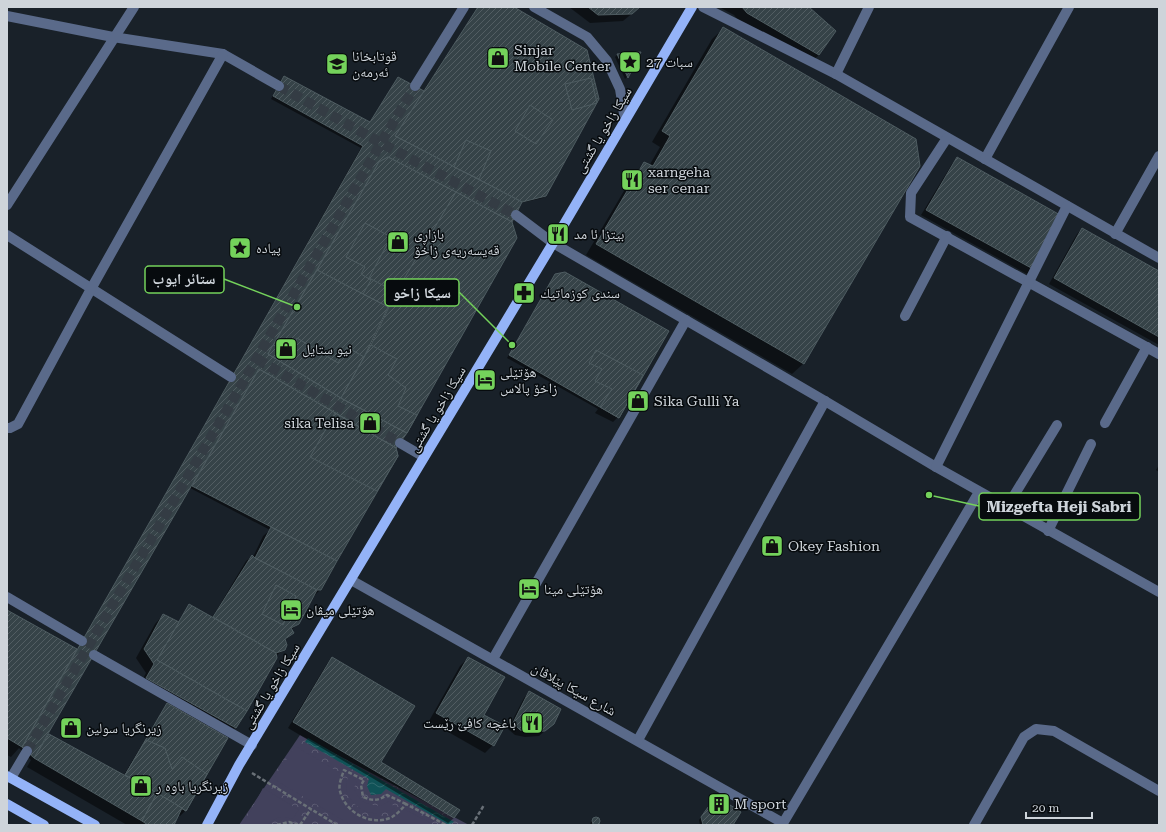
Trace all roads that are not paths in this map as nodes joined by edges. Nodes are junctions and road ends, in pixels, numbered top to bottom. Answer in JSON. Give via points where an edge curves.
{"nodes":[{"id":1,"x":134,"y":7,"type":"edge"},
{"id":2,"x":464,"y":7,"type":"edge"},
{"id":3,"x":534,"y":7,"type":"edge"},
{"id":4,"x":692,"y":7,"type":"edge"},
{"id":5,"x":703,"y":7,"type":"edge"},
{"id":6,"x":869,"y":7,"type":"edge"},
{"id":7,"x":1069,"y":7,"type":"edge"},
{"id":8,"x":7,"y":16,"type":"edge"},
{"id":9,"x":113,"y":38,"type":"junction"},
{"id":10,"x":223,"y":54,"type":"junction"},
{"id":11,"x":836,"y":74,"type":"junction"},
{"id":12,"x":279,"y":86,"type":"tunnel mouth"},
{"id":13,"x":415,"y":86,"type":"tunnel mouth"},
{"id":14,"x":625,"y":120,"type":"junction"},
{"id":15,"x":947,"y":138,"type":"junction"},
{"id":16,"x":1159,"y":156,"type":"edge"},
{"id":17,"x":985,"y":159,"type":"junction"},
{"id":18,"x":7,"y":205,"type":"edge"},
{"id":19,"x":1067,"y":206,"type":"junction"},
{"id":20,"x":516,"y":215,"type":"tunnel mouth"},
{"id":21,"x":1115,"y":234,"type":"junction"},
{"id":22,"x":7,"y":235,"type":"edge"},
{"id":23,"x":947,"y":236,"type":"junction"},
{"id":24,"x":553,"y":243,"type":"junction"},
{"id":25,"x":1159,"y":258,"type":"edge"},
{"id":26,"x":1029,"y":282,"type":"junction"},
{"id":27,"x":91,"y":289,"type":"junction"},
{"id":28,"x":905,"y":316,"type":"dead end"},
{"id":29,"x":686,"y":320,"type":"junction"},
{"id":30,"x":1147,"y":347,"type":"junction"},
{"id":31,"x":1159,"y":354,"type":"edge"},
{"id":32,"x":232,"y":377,"type":"dead end"},
{"id":33,"x":825,"y":401,"type":"junction"},
{"id":34,"x":1105,"y":423,"type":"dead end"},
{"id":35,"x":1057,"y":425,"type":"dead end"},
{"id":36,"x":7,"y":428,"type":"edge"},
{"id":37,"x":400,"y":443,"type":"tunnel mouth"},
{"id":38,"x":1091,"y":444,"type":"dead end"},
{"id":39,"x":424,"y":457,"type":"junction"},
{"id":40,"x":936,"y":467,"type":"junction"},
{"id":41,"x":979,"y":492,"type":"junction"},
{"id":42,"x":1007,"y":507,"type":"junction"},
{"id":43,"x":1048,"y":531,"type":"junction"},
{"id":44,"x":351,"y":580,"type":"junction"},
{"id":45,"x":1159,"y":592,"type":"edge"},
{"id":46,"x":7,"y":597,"type":"edge"},
{"id":47,"x":82,"y":641,"type":"dead end"},
{"id":48,"x":94,"y":655,"type":"dead end"},
{"id":49,"x":493,"y":659,"type":"junction"},
{"id":50,"x":638,"y":740,"type":"junction"},
{"id":51,"x":252,"y":745,"type":"junction"},
{"id":52,"x":27,"y":751,"type":"tunnel mouth"},
{"id":53,"x":9,"y":777,"type":"edge"},
{"id":54,"x":1159,"y":791,"type":"edge"},
{"id":55,"x":7,"y":804,"type":"edge"},
{"id":56,"x":783,"y":824,"type":"edge"},
{"id":57,"x":44,"y":825,"type":"edge"},
{"id":58,"x":95,"y":825,"type":"edge"},
{"id":59,"x":207,"y":825,"type":"edge"},
{"id":60,"x":974,"y":825,"type":"edge"}],
"edges":[{"from":1,"to":9,"type":"street"},
{"from":2,"to":13,"type":"street"},
{"from":3,"to":14,"type":"street","via":[[587,37],[607,61],[620,89]]},
{"from":4,"to":14,"type":"main road","name":"سیکا زاخو یا گشتى"},
{"from":5,"to":11,"type":"street"},
{"from":6,"to":11,"type":"street"},
{"from":7,"to":17,"type":"street"},
{"from":8,"to":9,"type":"street"},
{"from":9,"to":10,"type":"street"},
{"from":9,"to":18,"type":"street"},
{"from":10,"to":12,"type":"street"},
{"from":10,"to":27,"type":"street"},
{"from":11,"to":15,"type":"street"},
{"from":14,"to":24,"type":"main road","name":"سیکا زاخو یا گشتى"},
{"from":15,"to":17,"type":"street"},
{"from":15,"to":23,"type":"street","via":[[911,193],[910,217]]},
{"from":16,"to":21,"type":"street"},
{"from":17,"to":19,"type":"street"},
{"from":19,"to":21,"type":"street"},
{"from":19,"to":26,"type":"street"},
{"from":20,"to":24,"type":"street"},
{"from":21,"to":25,"type":"street"},
{"from":22,"to":27,"type":"street"},
{"from":23,"to":26,"type":"street"},
{"from":23,"to":28,"type":"street"},
{"from":24,"to":29,"type":"street"},
{"from":24,"to":39,"type":"main road","name":"سیکا زاخو یا گشتى"},
{"from":26,"to":30,"type":"street"},
{"from":26,"to":40,"type":"street"},
{"from":27,"to":32,"type":"street"},
{"from":27,"to":36,"type":"street","via":[[18,424]]},
{"from":29,"to":33,"type":"street"},
{"from":29,"to":49,"type":"street"},
{"from":30,"to":31,"type":"street"},
{"from":30,"to":34,"type":"street"},
{"from":33,"to":40,"type":"street"},
{"from":33,"to":50,"type":"street"},
{"from":35,"to":42,"type":"street"},
{"from":37,"to":39,"type":"street"},
{"from":38,"to":43,"type":"street"},
{"from":39,"to":44,"type":"main road","name":"سیکا زاخو یا گشتى"},
{"from":40,"to":41,"type":"street"},
{"from":41,"to":42,"type":"street"},
{"from":41,"to":56,"type":"street"},
{"from":42,"to":43,"type":"street"},
{"from":43,"to":45,"type":"street"},
{"from":44,"to":49,"type":"street","name":"شارع سيكا پێلاڤان"},
{"from":44,"to":51,"type":"main road","name":"سیکا زاخو یا گشتى"},
{"from":46,"to":47,"type":"street"},
{"from":48,"to":51,"type":"street"},
{"from":49,"to":50,"type":"street","name":"شارع سيكا پێلاڤان"},
{"from":50,"to":56,"type":"street","name":"شارع سيكا پێلاڤان"},
{"from":51,"to":59,"type":"main road","name":"سیکا زاخو یا گشتى"},
{"from":52,"to":53,"type":"street"},
{"from":53,"to":58,"type":"main road"},
{"from":54,"to":60,"type":"street","via":[[1054,731],[1036,729],[1024,737]]},
{"from":55,"to":57,"type":"main road"}]}
